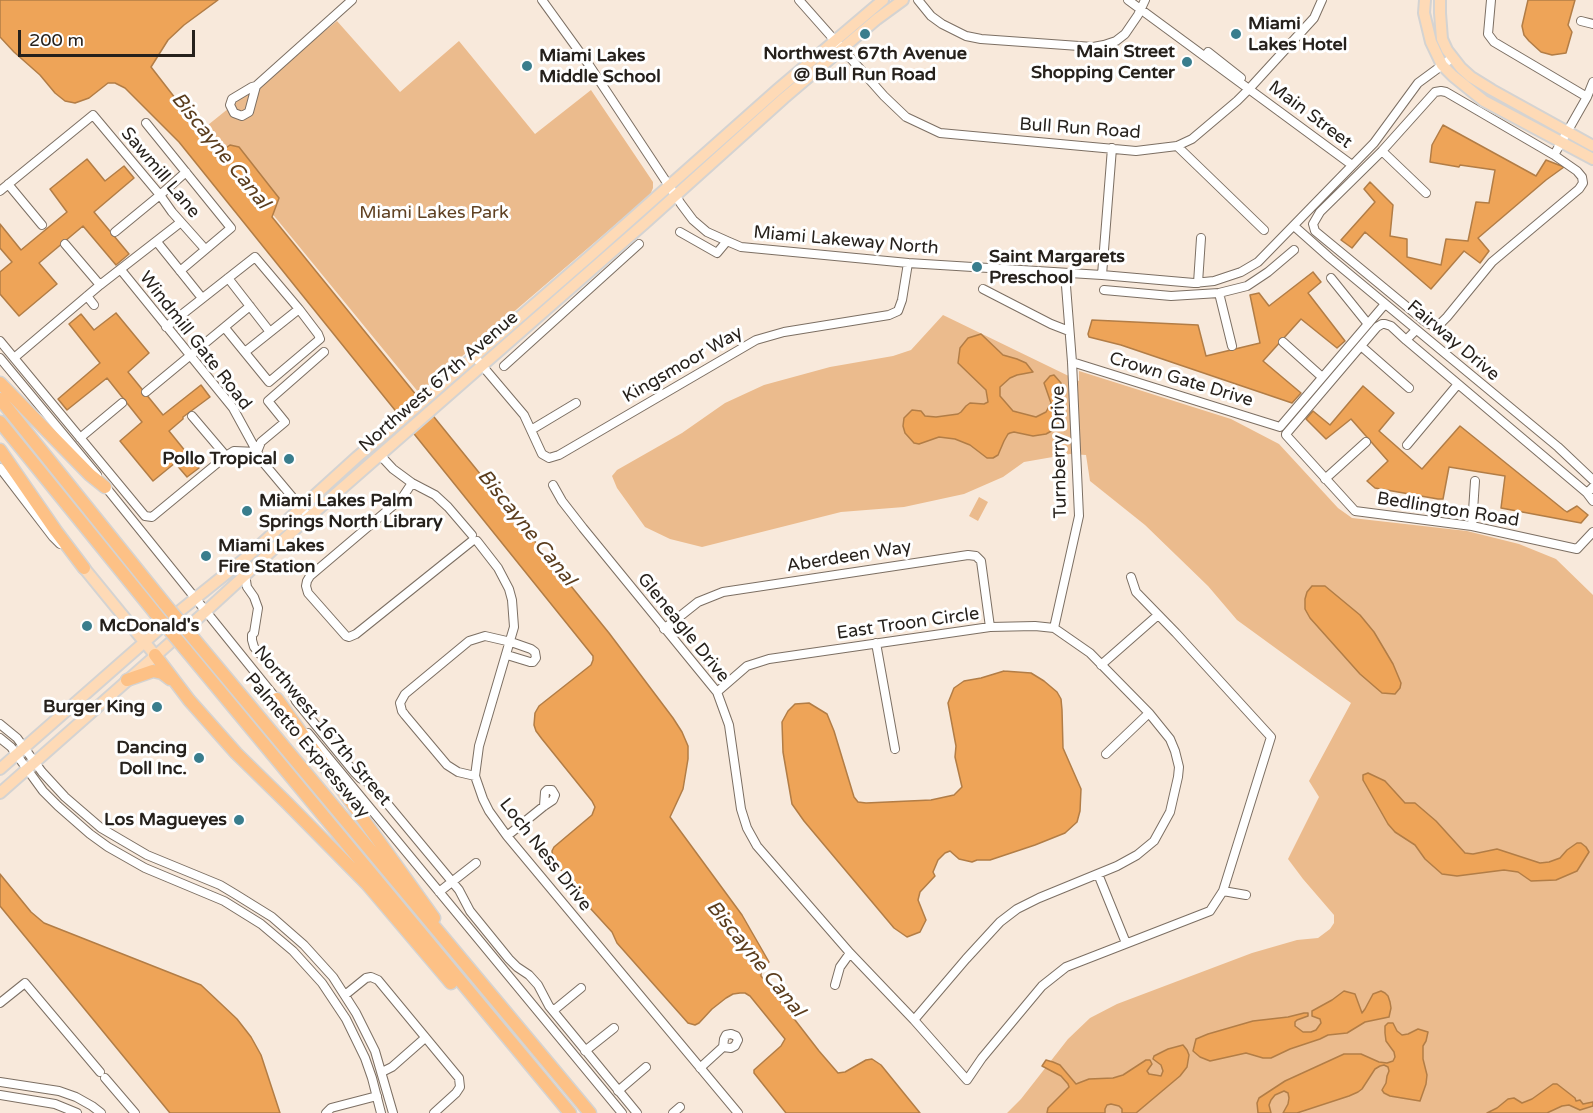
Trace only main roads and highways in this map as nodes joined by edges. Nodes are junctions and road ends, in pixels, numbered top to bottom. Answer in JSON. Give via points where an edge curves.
{"nodes":[{"id":1,"x":883,"y":0,"type":"edge"},
{"id":2,"x":903,"y":0,"type":"edge"},
{"id":3,"x":1425,"y":0,"type":"edge"},
{"id":4,"x":1440,"y":0,"type":"edge"},
{"id":5,"x":837,"y":45,"type":"junction"},
{"id":6,"x":1564,"y":137,"type":"junction"},
{"id":7,"x":1593,"y":146,"type":"edge"},
{"id":8,"x":1593,"y":159,"type":"edge"},
{"id":9,"x":576,"y":276,"type":"junction"},
{"id":10,"x":0,"y":383,"type":"edge"},
{"id":11,"x":448,"y":387,"type":"junction"},
{"id":12,"x":0,"y":399,"type":"edge"},
{"id":13,"x":0,"y":422,"type":"edge"},
{"id":14,"x":403,"y":427,"type":"junction"},
{"id":15,"x":386,"y":433,"type":"junction"},
{"id":16,"x":0,"y":450,"type":"edge"},
{"id":17,"x":380,"y":455,"type":"junction"},
{"id":18,"x":357,"y":457,"type":"junction"},
{"id":19,"x":105,"y":488,"type":"road end"},
{"id":20,"x":84,"y":568,"type":"joint"},
{"id":21,"x":144,"y":642,"type":"junction"},
{"id":22,"x":155,"y":655,"type":"junction"},
{"id":23,"x":127,"y":680,"type":"junction"},
{"id":24,"x":177,"y":685,"type":"junction"},
{"id":25,"x":277,"y":699,"type":"road end"},
{"id":26,"x":0,"y":769,"type":"edge"},
{"id":27,"x":0,"y":793,"type":"edge"},
{"id":28,"x":449,"y":946,"type":"junction"},
{"id":29,"x":545,"y":1082,"type":"junction"},
{"id":30,"x":570,"y":1113,"type":"edge"},
{"id":31,"x":590,"y":1113,"type":"edge"}],
"edges":[{"from":1,"to":5,"type":"main road","name":"Northwest 67th Avenue"},
{"from":2,"to":5,"type":"main road","name":"Northwest 67th Avenue"},
{"from":3,"to":6,"type":"main road","via":[[1431,42],[1442,65],[1453,76],[1484,101]]},
{"from":4,"to":6,"type":"main road","via":[[1442,39],[1452,58],[1471,77]]},
{"from":5,"to":9,"type":"main road","name":"Northwest 67th Avenue"},
{"from":6,"to":7,"type":"main road"},
{"from":6,"to":8,"type":"main road"},
{"from":9,"to":11,"type":"main road","name":"Northwest 67th Avenue","via":[[474,356]]},
{"from":9,"to":11,"type":"main road","name":"Northwest 67th Avenue","via":[[482,366]]},
{"from":10,"to":19,"type":"highway"},
{"from":11,"to":14,"type":"main road","name":"Northwest 67th Avenue"},
{"from":12,"to":28,"type":"highway","name":"Palmetto Expressway","bridge":true},
{"from":13,"to":29,"type":"highway","name":"Palmetto Expressway","bridge":true},
{"from":14,"to":15,"type":"main road","name":"Northwest 67th Avenue"},
{"from":14,"to":17,"type":"main road","name":"Northwest 67th Avenue"},
{"from":15,"to":17,"type":"main road"},
{"from":15,"to":18,"type":"main road","name":"Northwest 67th Avenue"},
{"from":16,"to":20,"type":"highway"},
{"from":17,"to":18,"type":"main road"},
{"from":17,"to":22,"type":"main road","name":"Northwest 67th Avenue"},
{"from":18,"to":21,"type":"main road","name":"Northwest 67th Avenue","via":[[232,570]]},
{"from":20,"to":21,"type":"main road"},
{"from":21,"to":22,"type":"main road"},
{"from":21,"to":26,"type":"main road","name":"Northwest 67th Avenue"},
{"from":22,"to":23,"type":"main road","name":"Northwest 67th Avenue"},
{"from":22,"to":24,"type":"highway"},
{"from":23,"to":24,"type":"highway","via":[[158,671]]},
{"from":23,"to":27,"type":"main road","name":"Northwest 67th Avenue"},
{"from":24,"to":29,"type":"highway","via":[[244,762],[367,884],[505,1046]]},
{"from":25,"to":28,"type":"highway","via":[[431,911]]},
{"from":28,"to":31,"type":"highway","name":"Palmetto Expressway"},
{"from":29,"to":30,"type":"highway","name":"Palmetto Expressway"}]}
